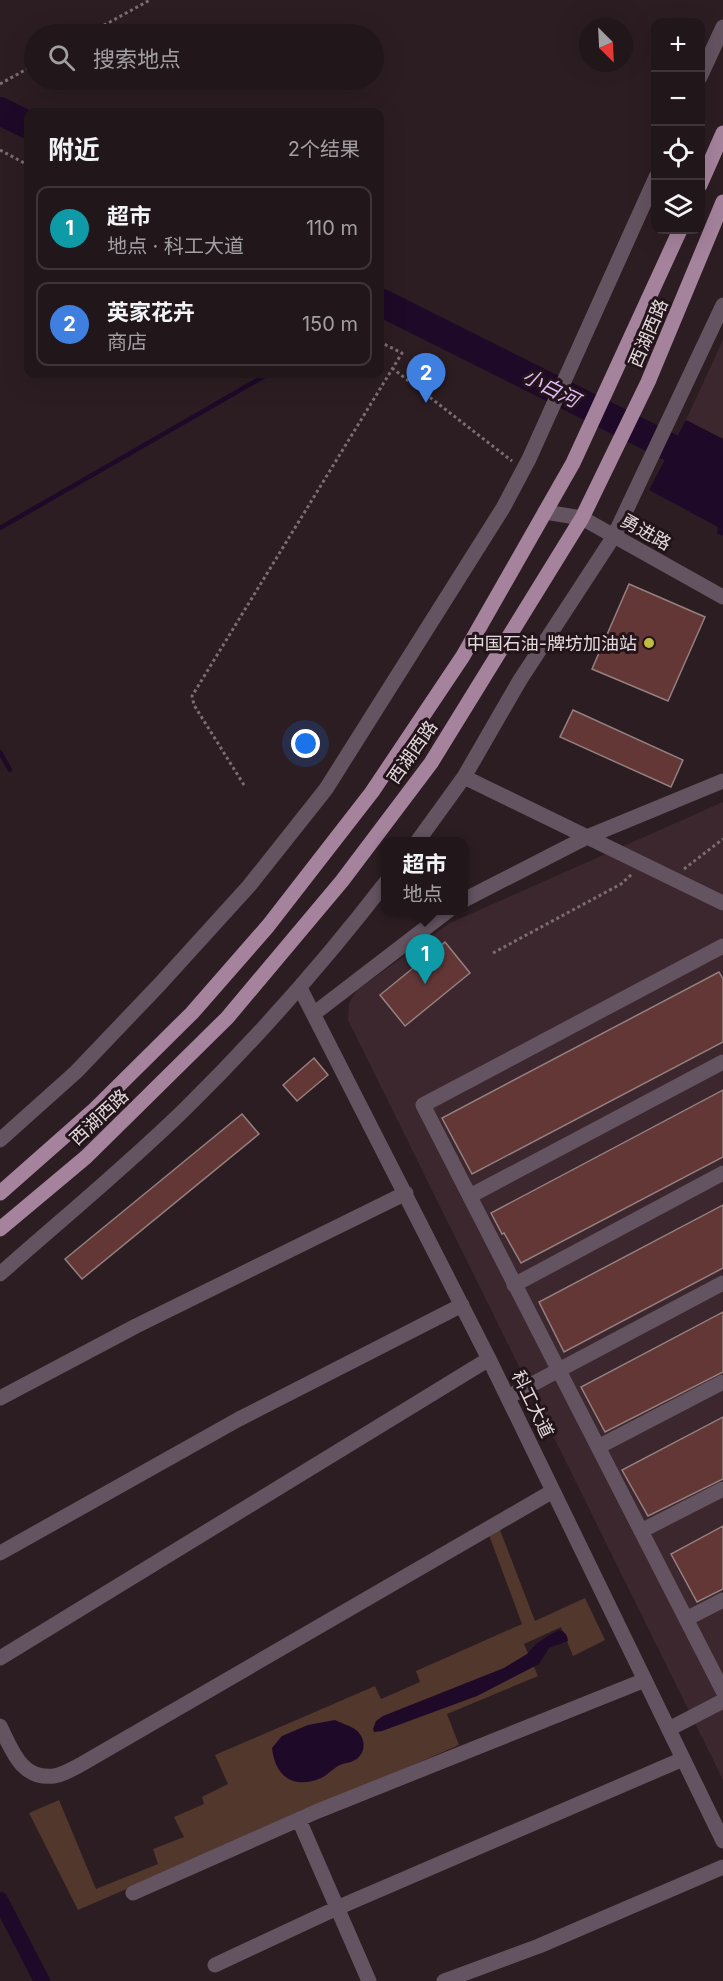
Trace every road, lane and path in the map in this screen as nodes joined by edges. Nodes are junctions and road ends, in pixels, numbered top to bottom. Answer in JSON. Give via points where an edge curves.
{"nodes":[{"id":1,"x":150,"y":0,"type":"edge"},
{"id":2,"x":106,"y":24,"type":"edge"},
{"id":3,"x":723,"y":27,"type":"edge"},
{"id":4,"x":24,"y":69,"type":"edge"},
{"id":5,"x":702,"y":72,"type":"edge"},
{"id":6,"x":1,"y":82,"type":"edge"},
{"id":7,"x":723,"y":133,"type":"edge"},
{"id":8,"x":0,"y":150,"type":"edge"},
{"id":9,"x":24,"y":163,"type":"edge"},
{"id":10,"x":655,"y":180,"type":"edge"},
{"id":11,"x":702,"y":180,"type":"edge"},
{"id":12,"x":723,"y":202,"type":"edge"},
{"id":13,"x":678,"y":234,"type":"edge"},
{"id":14,"x":723,"y":305,"type":"edge"},
{"id":15,"x":384,"y":344,"type":"edge"},
{"id":16,"x":392,"y":368,"type":"junction"},
{"id":17,"x":526,"y":464,"type":"junction"},
{"id":18,"x":545,"y":512,"type":"junction"},
{"id":19,"x":582,"y":518,"type":"junction"},
{"id":20,"x":614,"y":536,"type":"junction"},
{"id":21,"x":723,"y":597,"type":"edge"},
{"id":22,"x":464,"y":777,"type":"junction"},
{"id":23,"x":723,"y":781,"type":"edge"},
{"id":24,"x":244,"y":785,"type":"dead end"},
{"id":25,"x":421,"y":837,"type":"edge"},
{"id":26,"x":586,"y":837,"type":"junction"},
{"id":27,"x":723,"y":839,"type":"edge"},
{"id":28,"x":640,"y":863,"type":"junction"},
{"id":29,"x":673,"y":879,"type":"junction"},
{"id":30,"x":381,"y":889,"type":"edge"},
{"id":31,"x":468,"y":898,"type":"edge"},
{"id":32,"x":723,"y":903,"type":"edge"},
{"id":33,"x":442,"y":915,"type":"edge"},
{"id":34,"x":723,"y":946,"type":"edge"},
{"id":35,"x":493,"y":953,"type":"dead end"},
{"id":36,"x":300,"y":988,"type":"junction"},
{"id":37,"x":320,"y":1009,"type":"dead end"},
{"id":38,"x":723,"y":1062,"type":"edge"},
{"id":39,"x":0,"y":1140,"type":"edge"},
{"id":40,"x":723,"y":1173,"type":"edge"},
{"id":41,"x":0,"y":1193,"type":"edge"},
{"id":42,"x":406,"y":1193,"type":"junction"},
{"id":43,"x":470,"y":1196,"type":"junction"},
{"id":44,"x":0,"y":1229,"type":"edge"},
{"id":45,"x":0,"y":1274,"type":"edge"},
{"id":46,"x":723,"y":1283,"type":"edge"},
{"id":47,"x":514,"y":1285,"type":"junction"},
{"id":48,"x":462,"y":1305,"type":"junction"},
{"id":49,"x":489,"y":1359,"type":"junction"},
{"id":50,"x":558,"y":1370,"type":"junction"},
{"id":51,"x":723,"y":1382,"type":"edge"},
{"id":52,"x":508,"y":1397,"type":"junction"},
{"id":53,"x":0,"y":1398,"type":"edge"},
{"id":54,"x":598,"y":1447,"type":"junction"},
{"id":55,"x":723,"y":1489,"type":"edge"},
{"id":56,"x":553,"y":1491,"type":"junction"},
{"id":57,"x":641,"y":1531,"type":"junction"},
{"id":58,"x":0,"y":1553,"type":"edge"},
{"id":59,"x":723,"y":1600,"type":"edge"},
{"id":60,"x":686,"y":1619,"type":"junction"},
{"id":61,"x":0,"y":1658,"type":"edge"},
{"id":62,"x":645,"y":1680,"type":"junction"},
{"id":63,"x":723,"y":1692,"type":"edge"},
{"id":64,"x":723,"y":1701,"type":"edge"},
{"id":65,"x":0,"y":1726,"type":"edge"},
{"id":66,"x":669,"y":1729,"type":"junction"},
{"id":67,"x":683,"y":1759,"type":"junction"},
{"id":68,"x":299,"y":1820,"type":"junction"},
{"id":69,"x":723,"y":1841,"type":"edge"},
{"id":70,"x":723,"y":1867,"type":"edge"},
{"id":71,"x":133,"y":1893,"type":"dead end"},
{"id":72,"x":337,"y":1908,"type":"junction"},
{"id":73,"x":215,"y":1965,"type":"dead end"},
{"id":74,"x":369,"y":1981,"type":"edge"},
{"id":75,"x":444,"y":1981,"type":"edge"}],
"edges":[{"from":1,"to":2,"type":"path"},
{"from":3,"to":5,"type":"street"},
{"from":4,"to":6,"type":"path"},
{"from":7,"to":11,"type":"main road"},
{"from":8,"to":9,"type":"path"},
{"from":10,"to":17,"type":"street"},
{"from":12,"to":19,"type":"main road","name":"西湖西路","via":[[648,382]]},
{"from":13,"to":18,"type":"main road","name":"西湖西路","via":[[573,463]]},
{"from":14,"to":20,"type":"street"},
{"from":15,"to":16,"type":"path","via":[[402,353]]},
{"from":16,"to":17,"type":"path"},
{"from":16,"to":24,"type":"path","via":[[192,696]]},
{"from":17,"to":39,"type":"street","via":[[503,508],[319,798],[249,886],[160,984],[76,1072]]},
{"from":18,"to":19,"type":"street","name":"勇进路"},
{"from":18,"to":41,"type":"main road","name":"西湖西路","via":[[463,656],[372,792],[268,926],[192,1013],[84,1119]]},
{"from":19,"to":20,"type":"street","name":"勇进路"},
{"from":19,"to":44,"type":"main road","name":"西湖西路","via":[[431,763],[342,881],[227,1018],[86,1157]]},
{"from":20,"to":21,"type":"street","name":"勇进路"},
{"from":20,"to":22,"type":"street","via":[[520,680]]},
{"from":22,"to":25,"type":"street"},
{"from":22,"to":26,"type":"street"},
{"from":23,"to":26,"type":"street"},
{"from":26,"to":28,"type":"street"},
{"from":26,"to":31,"type":"street"},
{"from":27,"to":29,"type":"path"},
{"from":28,"to":29,"type":"street"},
{"from":28,"to":35,"type":"path","via":[[621,884]]},
{"from":29,"to":32,"type":"street"},
{"from":30,"to":36,"type":"street"},
{"from":33,"to":37,"type":"street"},
{"from":34,"to":43,"type":"street","via":[[423,1104]]},
{"from":36,"to":42,"type":"street","name":"科工大道"},
{"from":36,"to":45,"type":"street","via":[[186,1108]]},
{"from":38,"to":43,"type":"street"},
{"from":40,"to":47,"type":"street"},
{"from":42,"to":48,"type":"street","name":"科工大道"},
{"from":42,"to":53,"type":"street"},
{"from":43,"to":47,"type":"street"},
{"from":46,"to":50,"type":"street"},
{"from":47,"to":50,"type":"street"},
{"from":48,"to":49,"type":"street","name":"科工大道"},
{"from":48,"to":58,"type":"street","via":[[239,1419]]},
{"from":49,"to":52,"type":"street","name":"科工大道"},
{"from":49,"to":61,"type":"street"},
{"from":50,"to":52,"type":"street"},
{"from":50,"to":54,"type":"street"},
{"from":51,"to":54,"type":"street"},
{"from":52,"to":56,"type":"street","name":"科工大道"},
{"from":54,"to":57,"type":"street"},
{"from":55,"to":57,"type":"street"},
{"from":56,"to":62,"type":"street","name":"科工大道"},
{"from":56,"to":65,"type":"street","via":[[56,1776],[39,1776],[20,1764]]},
{"from":57,"to":60,"type":"street"},
{"from":59,"to":60,"type":"street"},
{"from":60,"to":63,"type":"street"},
{"from":62,"to":66,"type":"street","name":"科工大道"},
{"from":62,"to":68,"type":"street"},
{"from":64,"to":66,"type":"street"},
{"from":66,"to":67,"type":"street","name":"科工大道"},
{"from":67,"to":69,"type":"street","name":"科工大道"},
{"from":67,"to":72,"type":"street"},
{"from":68,"to":71,"type":"street"},
{"from":68,"to":72,"type":"street"},
{"from":70,"to":75,"type":"street","via":[[539,1946]]},
{"from":72,"to":73,"type":"street"},
{"from":72,"to":74,"type":"street"}]}
